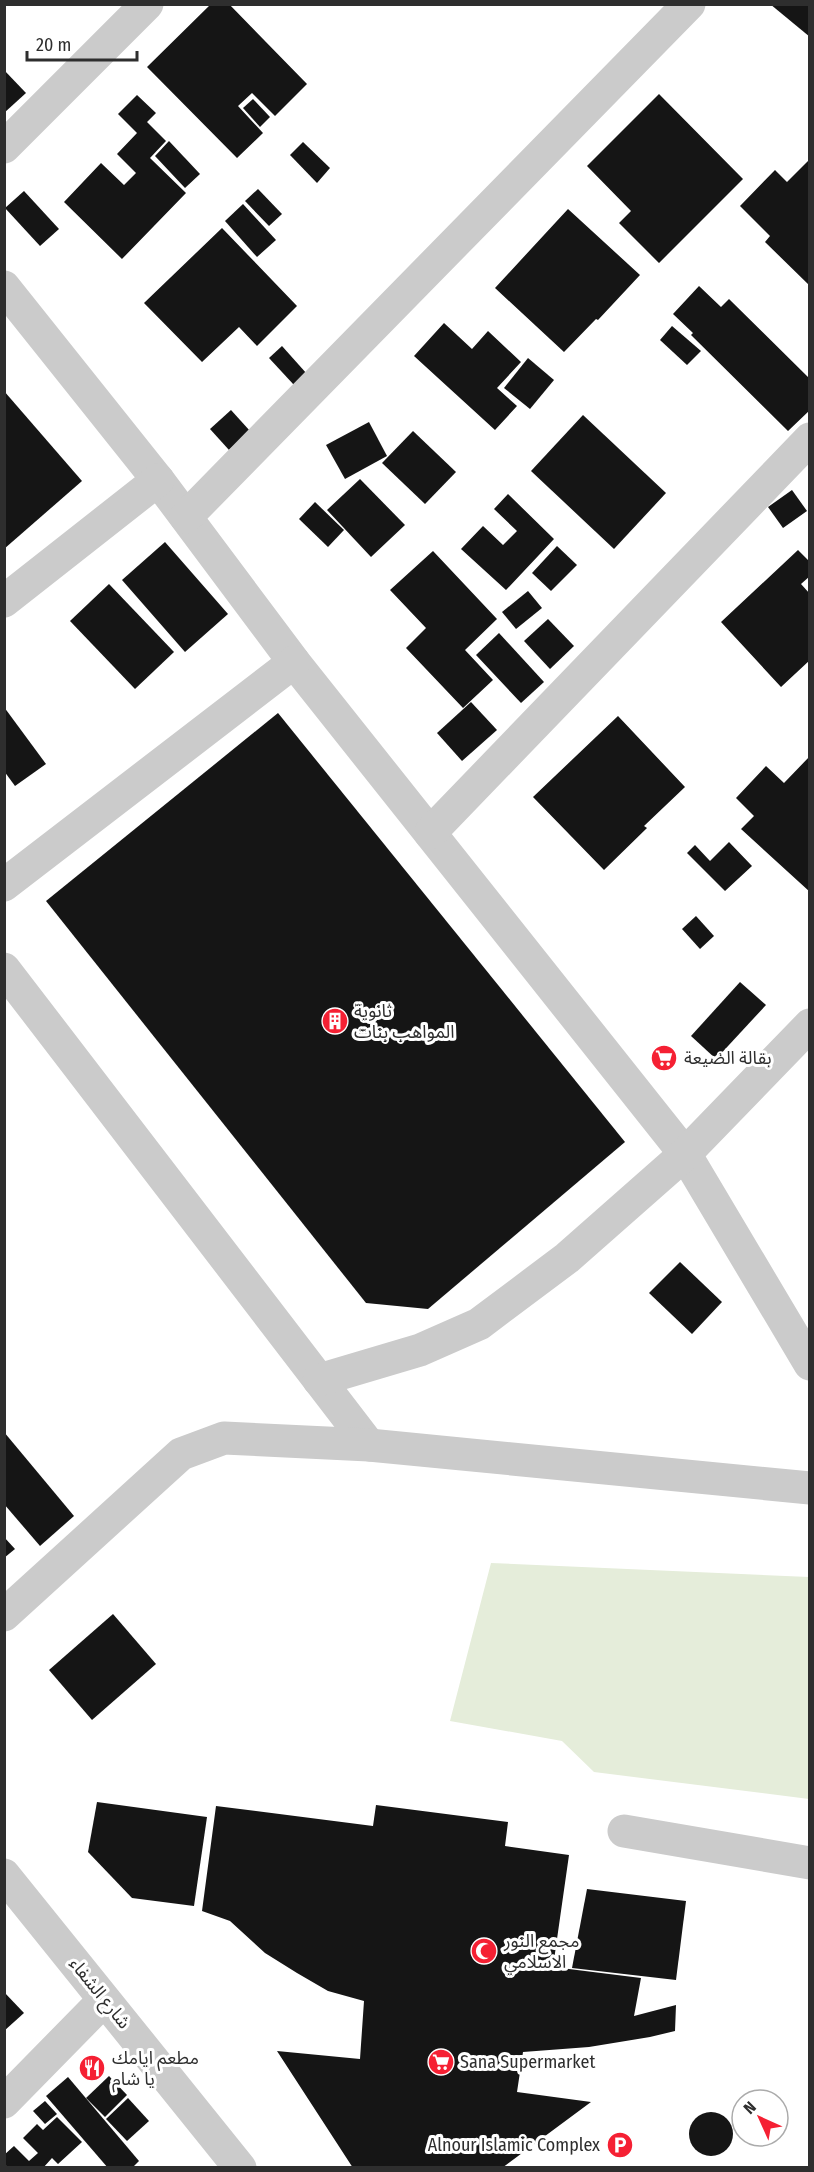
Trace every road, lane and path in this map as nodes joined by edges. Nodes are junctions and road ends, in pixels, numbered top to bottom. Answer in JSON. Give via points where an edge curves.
{"nodes":[{"id":1,"x":147,"y":4,"type":"edge"},
{"id":2,"x":689,"y":4,"type":"edge"},
{"id":3,"x":4,"y":147,"type":"edge"},
{"id":4,"x":11,"y":308,"type":"edge"},
{"id":5,"x":810,"y":439,"type":"edge"},
{"id":6,"x":158,"y":480,"type":"junction"},
{"id":7,"x":186,"y":517,"type":"junction"},
{"id":8,"x":4,"y":601,"type":"edge"},
{"id":9,"x":294,"y":662,"type":"junction"},
{"id":10,"x":430,"y":832,"type":"junction"},
{"id":11,"x":4,"y":885,"type":"edge"},
{"id":12,"x":4,"y":969,"type":"edge"},
{"id":13,"x":810,"y":1025,"type":"edge"},
{"id":14,"x":686,"y":1154,"type":"junction"},
{"id":15,"x":810,"y":1364,"type":"edge"},
{"id":16,"x":319,"y":1380,"type":"junction"},
{"id":17,"x":369,"y":1444,"type":"junction"},
{"id":18,"x":810,"y":1488,"type":"edge"},
{"id":19,"x":4,"y":1616,"type":"edge"},
{"id":20,"x":624,"y":1831,"type":"dead end"},
{"id":21,"x":810,"y":1863,"type":"edge"},
{"id":22,"x":4,"y":1875,"type":"edge"},
{"id":23,"x":104,"y":2000,"type":"junction"},
{"id":24,"x":4,"y":2102,"type":"edge"},
{"id":25,"x":240,"y":2168,"type":"edge"}],
"edges":[{"from":1,"to":3,"type":"street"},
{"from":2,"to":7,"type":"street"},
{"from":4,"to":6,"type":"street"},
{"from":5,"to":10,"type":"street"},
{"from":6,"to":7,"type":"street"},
{"from":6,"to":8,"type":"street"},
{"from":7,"to":9,"type":"street"},
{"from":9,"to":10,"type":"street"},
{"from":9,"to":11,"type":"street"},
{"from":10,"to":14,"type":"street"},
{"from":12,"to":16,"type":"street"},
{"from":13,"to":14,"type":"street"},
{"from":14,"to":15,"type":"street"},
{"from":14,"to":16,"type":"street","via":[[567,1258],[479,1324],[420,1350]]},
{"from":16,"to":17,"type":"street"},
{"from":17,"to":18,"type":"street"},
{"from":17,"to":19,"type":"street","via":[[224,1438],[181,1454]]},
{"from":20,"to":21,"type":"street"},
{"from":22,"to":23,"type":"street","name":"شارع الشفاء"},
{"from":23,"to":24,"type":"street"},
{"from":23,"to":25,"type":"street","name":"شارع الشفاء"}]}
